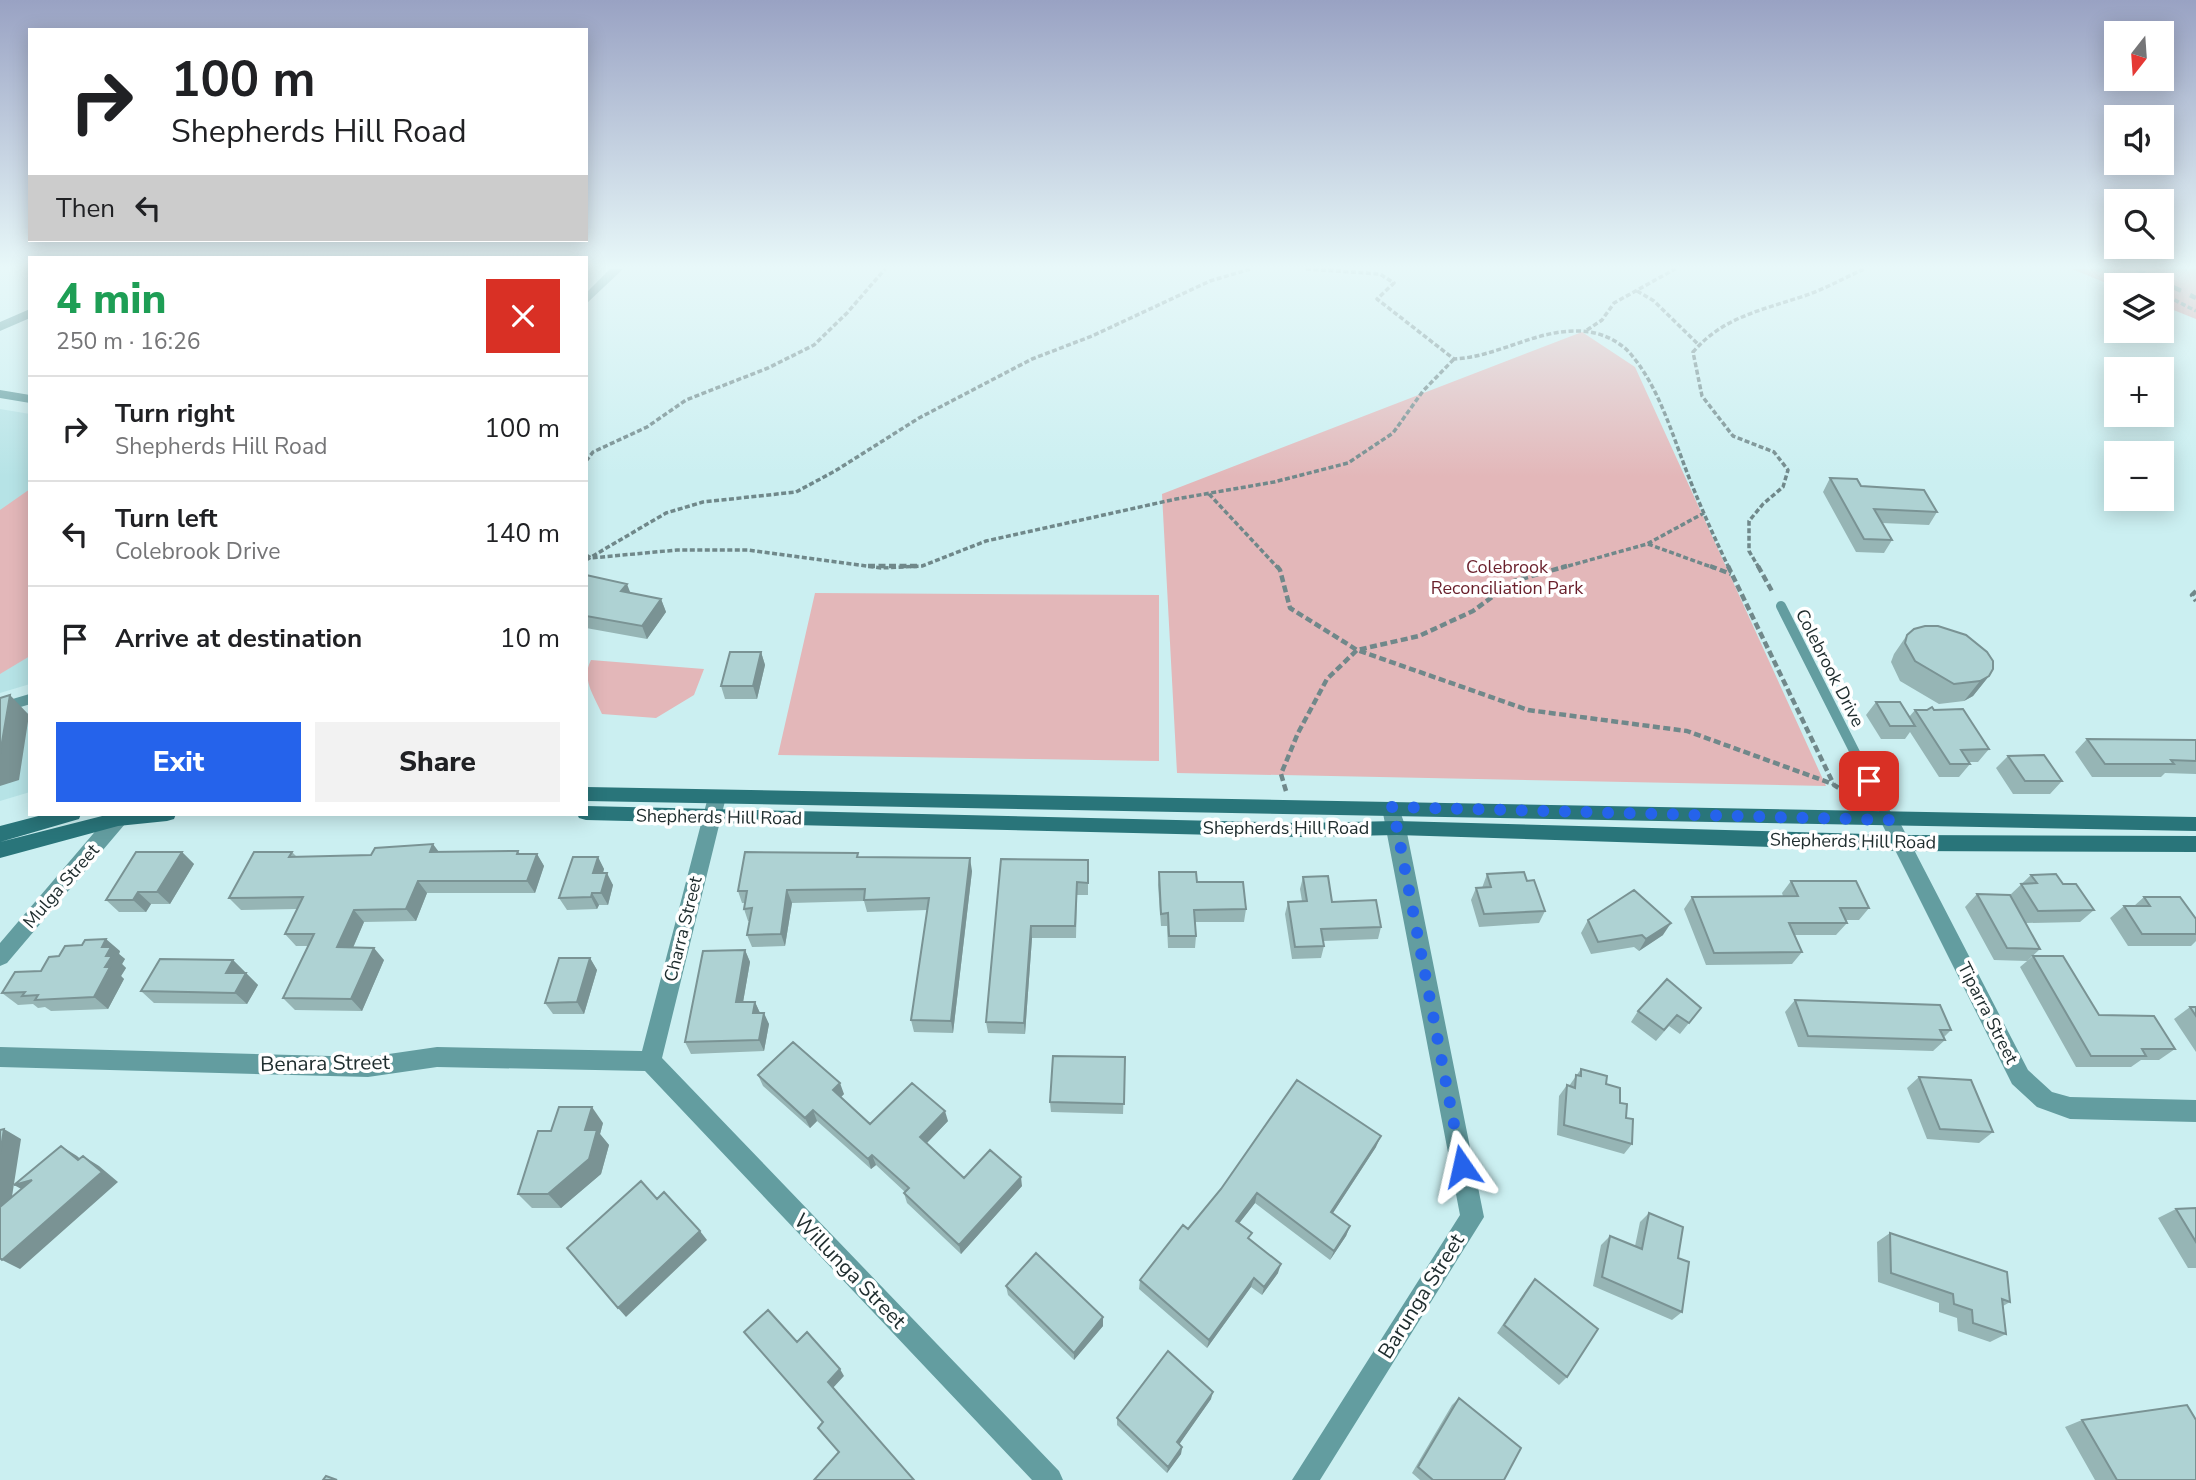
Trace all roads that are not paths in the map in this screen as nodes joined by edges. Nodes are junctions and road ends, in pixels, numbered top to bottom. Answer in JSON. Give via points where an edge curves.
{"nodes":[{"id":1,"x":0,"y":394,"type":"edge"},
{"id":2,"x":28,"y":399,"type":"edge"},
{"id":3,"x":1781,"y":606,"type":"road end"},
{"id":4,"x":28,"y":700,"type":"edge"},
{"id":5,"x":0,"y":708,"type":"edge"},
{"id":6,"x":588,"y":794,"type":"edge"},
{"id":7,"x":717,"y":797,"type":"junction"},
{"id":8,"x":588,"y":813,"type":"edge"},
{"id":9,"x":65,"y":816,"type":"edge"},
{"id":10,"x":119,"y":817,"type":"edge"},
{"id":11,"x":711,"y":817,"type":"junction"},
{"id":12,"x":1394,"y":818,"type":"junction"},
{"id":13,"x":1889,"y":820,"type":"junction"},
{"id":14,"x":2196,"y":824,"type":"edge"},
{"id":15,"x":0,"y":834,"type":"edge"},
{"id":16,"x":1902,"y":843,"type":"junction"},
{"id":17,"x":2196,"y":844,"type":"edge"},
{"id":18,"x":0,"y":850,"type":"edge"},
{"id":19,"x":0,"y":957,"type":"edge"},
{"id":20,"x":0,"y":1057,"type":"edge"},
{"id":21,"x":650,"y":1061,"type":"junction"},
{"id":22,"x":2196,"y":1111,"type":"edge"},
{"id":23,"x":1050,"y":1480,"type":"edge"},
{"id":24,"x":1305,"y":1480,"type":"edge"}],
"edges":[{"from":1,"to":2,"type":"street"},
{"from":3,"to":13,"type":"lane","name":"Colebrook Drive"},
{"from":4,"to":5,"type":"lane"},
{"from":6,"to":7,"type":"main road","name":"Shepherds Hill Road"},
{"from":7,"to":11,"type":"street","name":"Charra Street"},
{"from":7,"to":12,"type":"main road","name":"Shepherds Hill Road","via":[[1290,807]]},
{"from":8,"to":11,"type":"main road","name":"Shepherds Hill Road"},
{"from":9,"to":15,"type":"main road"},
{"from":10,"to":18,"type":"main road"},
{"from":10,"to":19,"type":"street","name":"Mulga Street"},
{"from":11,"to":12,"type":"main road","name":"Shepherds Hill Road","via":[[1299,830]]},
{"from":11,"to":21,"type":"street","name":"Charra Street"},
{"from":12,"to":13,"type":"main road","name":"Shepherds Hill Road"},
{"from":12,"to":16,"type":"main road","name":"Shepherds Hill Road"},
{"from":12,"to":24,"type":"street","name":"Barunga Street","via":[[1472,1217]]},
{"from":13,"to":14,"type":"main road","name":"Shepherds Hill Road"},
{"from":13,"to":16,"type":"street","name":"Tiparra Street"},
{"from":16,"to":17,"type":"main road","name":"Shepherds Hill Road"},
{"from":16,"to":22,"type":"street","name":"Tiparra Street","via":[[2020,1077],[2045,1100],[2070,1108]]},
{"from":20,"to":21,"type":"street","name":"Benara Street","via":[[368,1067],[437,1057]]},
{"from":21,"to":23,"type":"street","name":"Willunga Street"}]}
